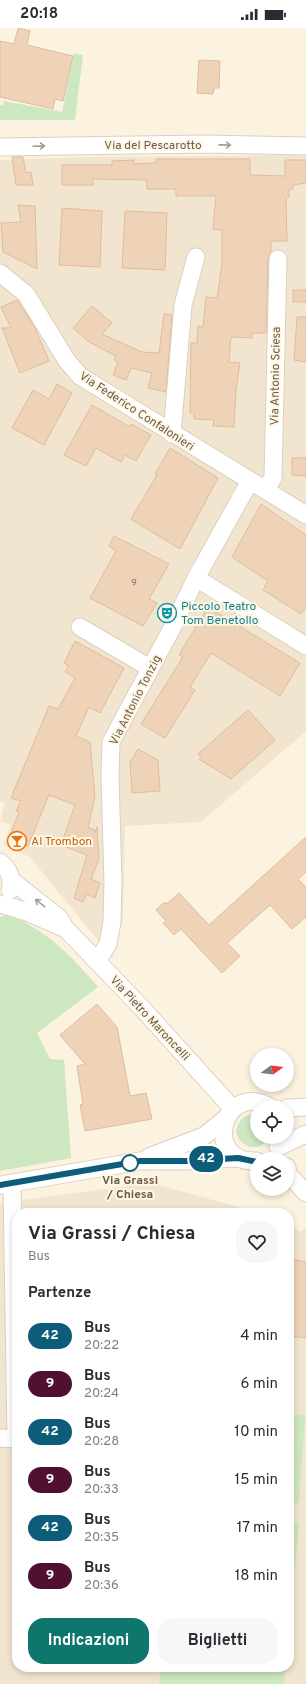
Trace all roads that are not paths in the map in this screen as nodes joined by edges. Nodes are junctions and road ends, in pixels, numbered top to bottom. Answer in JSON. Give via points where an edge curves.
{"nodes":[{"id":1,"x":306,"y":146,"type":"edge"},
{"id":2,"x":0,"y":147,"type":"edge"},
{"id":3,"x":196,"y":257,"type":"dead end"},
{"id":4,"x":278,"y":259,"type":"dead end"},
{"id":5,"x":6,"y":277,"type":"edge"},
{"id":6,"x":172,"y":434,"type":"junction"},
{"id":7,"x":250,"y":481,"type":"junction"},
{"id":8,"x":265,"y":490,"type":"junction"},
{"id":9,"x":306,"y":515,"type":"edge"},
{"id":10,"x":196,"y":578,"type":"junction"},
{"id":11,"x":80,"y":627,"type":"dead end"},
{"id":12,"x":306,"y":646,"type":"edge"},
{"id":13,"x":150,"y":668,"type":"junction"},
{"id":14,"x":0,"y":862,"type":"edge"},
{"id":15,"x":11,"y":880,"type":"junction"},
{"id":16,"x":0,"y":903,"type":"edge"},
{"id":17,"x":66,"y":930,"type":"junction"},
{"id":18,"x":93,"y":958,"type":"junction"},
{"id":19,"x":250,"y":1102,"type":"edge"},
{"id":20,"x":306,"y":1107,"type":"edge"},
{"id":21,"x":294,"y":1108,"type":"edge"},
{"id":22,"x":229,"y":1114,"type":"junction"},
{"id":23,"x":306,"y":1134,"type":"edge"},
{"id":24,"x":283,"y":1152,"type":"edge"},
{"id":25,"x":238,"y":1158,"type":"junction"},
{"id":26,"x":250,"y":1158,"type":"edge"},
{"id":27,"x":140,"y":1161,"type":"junction"},
{"id":28,"x":294,"y":1180,"type":"edge"},
{"id":29,"x":6,"y":1184,"type":"edge"},
{"id":30,"x":306,"y":1193,"type":"edge"},
{"id":31,"x":12,"y":1337,"type":"edge"},
{"id":32,"x":0,"y":1438,"type":"edge"},
{"id":33,"x":12,"y":1439,"type":"edge"}],
"edges":[{"from":2,"to":1,"type":"street","name":"Via del Pescarotto","one_way":true,"via":[[204,144]]},
{"from":3,"to":6,"type":"street","via":[[183,305]]},
{"from":4,"to":8,"type":"street","name":"Via Antonio Sciesa","via":[[273,478]]},
{"from":5,"to":6,"type":"street","name":"Via Federico Confalonieri","via":[[26,294],[80,376]]},
{"from":6,"to":7,"type":"street","name":"Via Federico Confalonieri"},
{"from":7,"to":8,"type":"street","name":"Via Federico Confalonieri"},
{"from":7,"to":10,"type":"street","name":"Via Antonio Tonzig"},
{"from":8,"to":9,"type":"street","name":"Via Federico Confalonieri"},
{"from":10,"to":12,"type":"street"},
{"from":10,"to":13,"type":"street","name":"Via Antonio Tonzig"},
{"from":11,"to":13,"type":"street"},
{"from":13,"to":18,"type":"street","name":"Via Antonio Tonzig","via":[[111,742],[112,922],[108,944],[101,955]]},
{"from":14,"to":15,"type":"street","via":[[8,871]]},
{"from":15,"to":16,"type":"street","via":[[9,893]]},
{"from":17,"to":15,"type":"street","name":"Via Pietro Maroncelli","one_way":true,"via":[[59,918]]},
{"from":16,"to":17,"type":"street","name":"Via Pietro Maroncelli"},
{"from":17,"to":18,"type":"street","name":"Via Pietro Maroncelli"},
{"from":18,"to":22,"type":"street","name":"Via Pietro Maroncelli","via":[[141,1007]]},
{"from":19,"to":22,"type":"street","via":[[243,1103]]},
{"from":20,"to":21,"type":"street"},
{"from":22,"to":25,"type":"street","via":[[223,1130],[224,1141]]},
{"from":22,"to":27,"type":"street","via":[[204,1136]]},
{"from":23,"to":24,"type":"street"},
{"from":25,"to":26,"type":"street"},
{"from":25,"to":27,"type":"street"},
{"from":27,"to":29,"type":"street"},
{"from":28,"to":30,"type":"street"},
{"from":29,"to":31,"type":"street"},
{"from":32,"to":33,"type":"street"}]}
